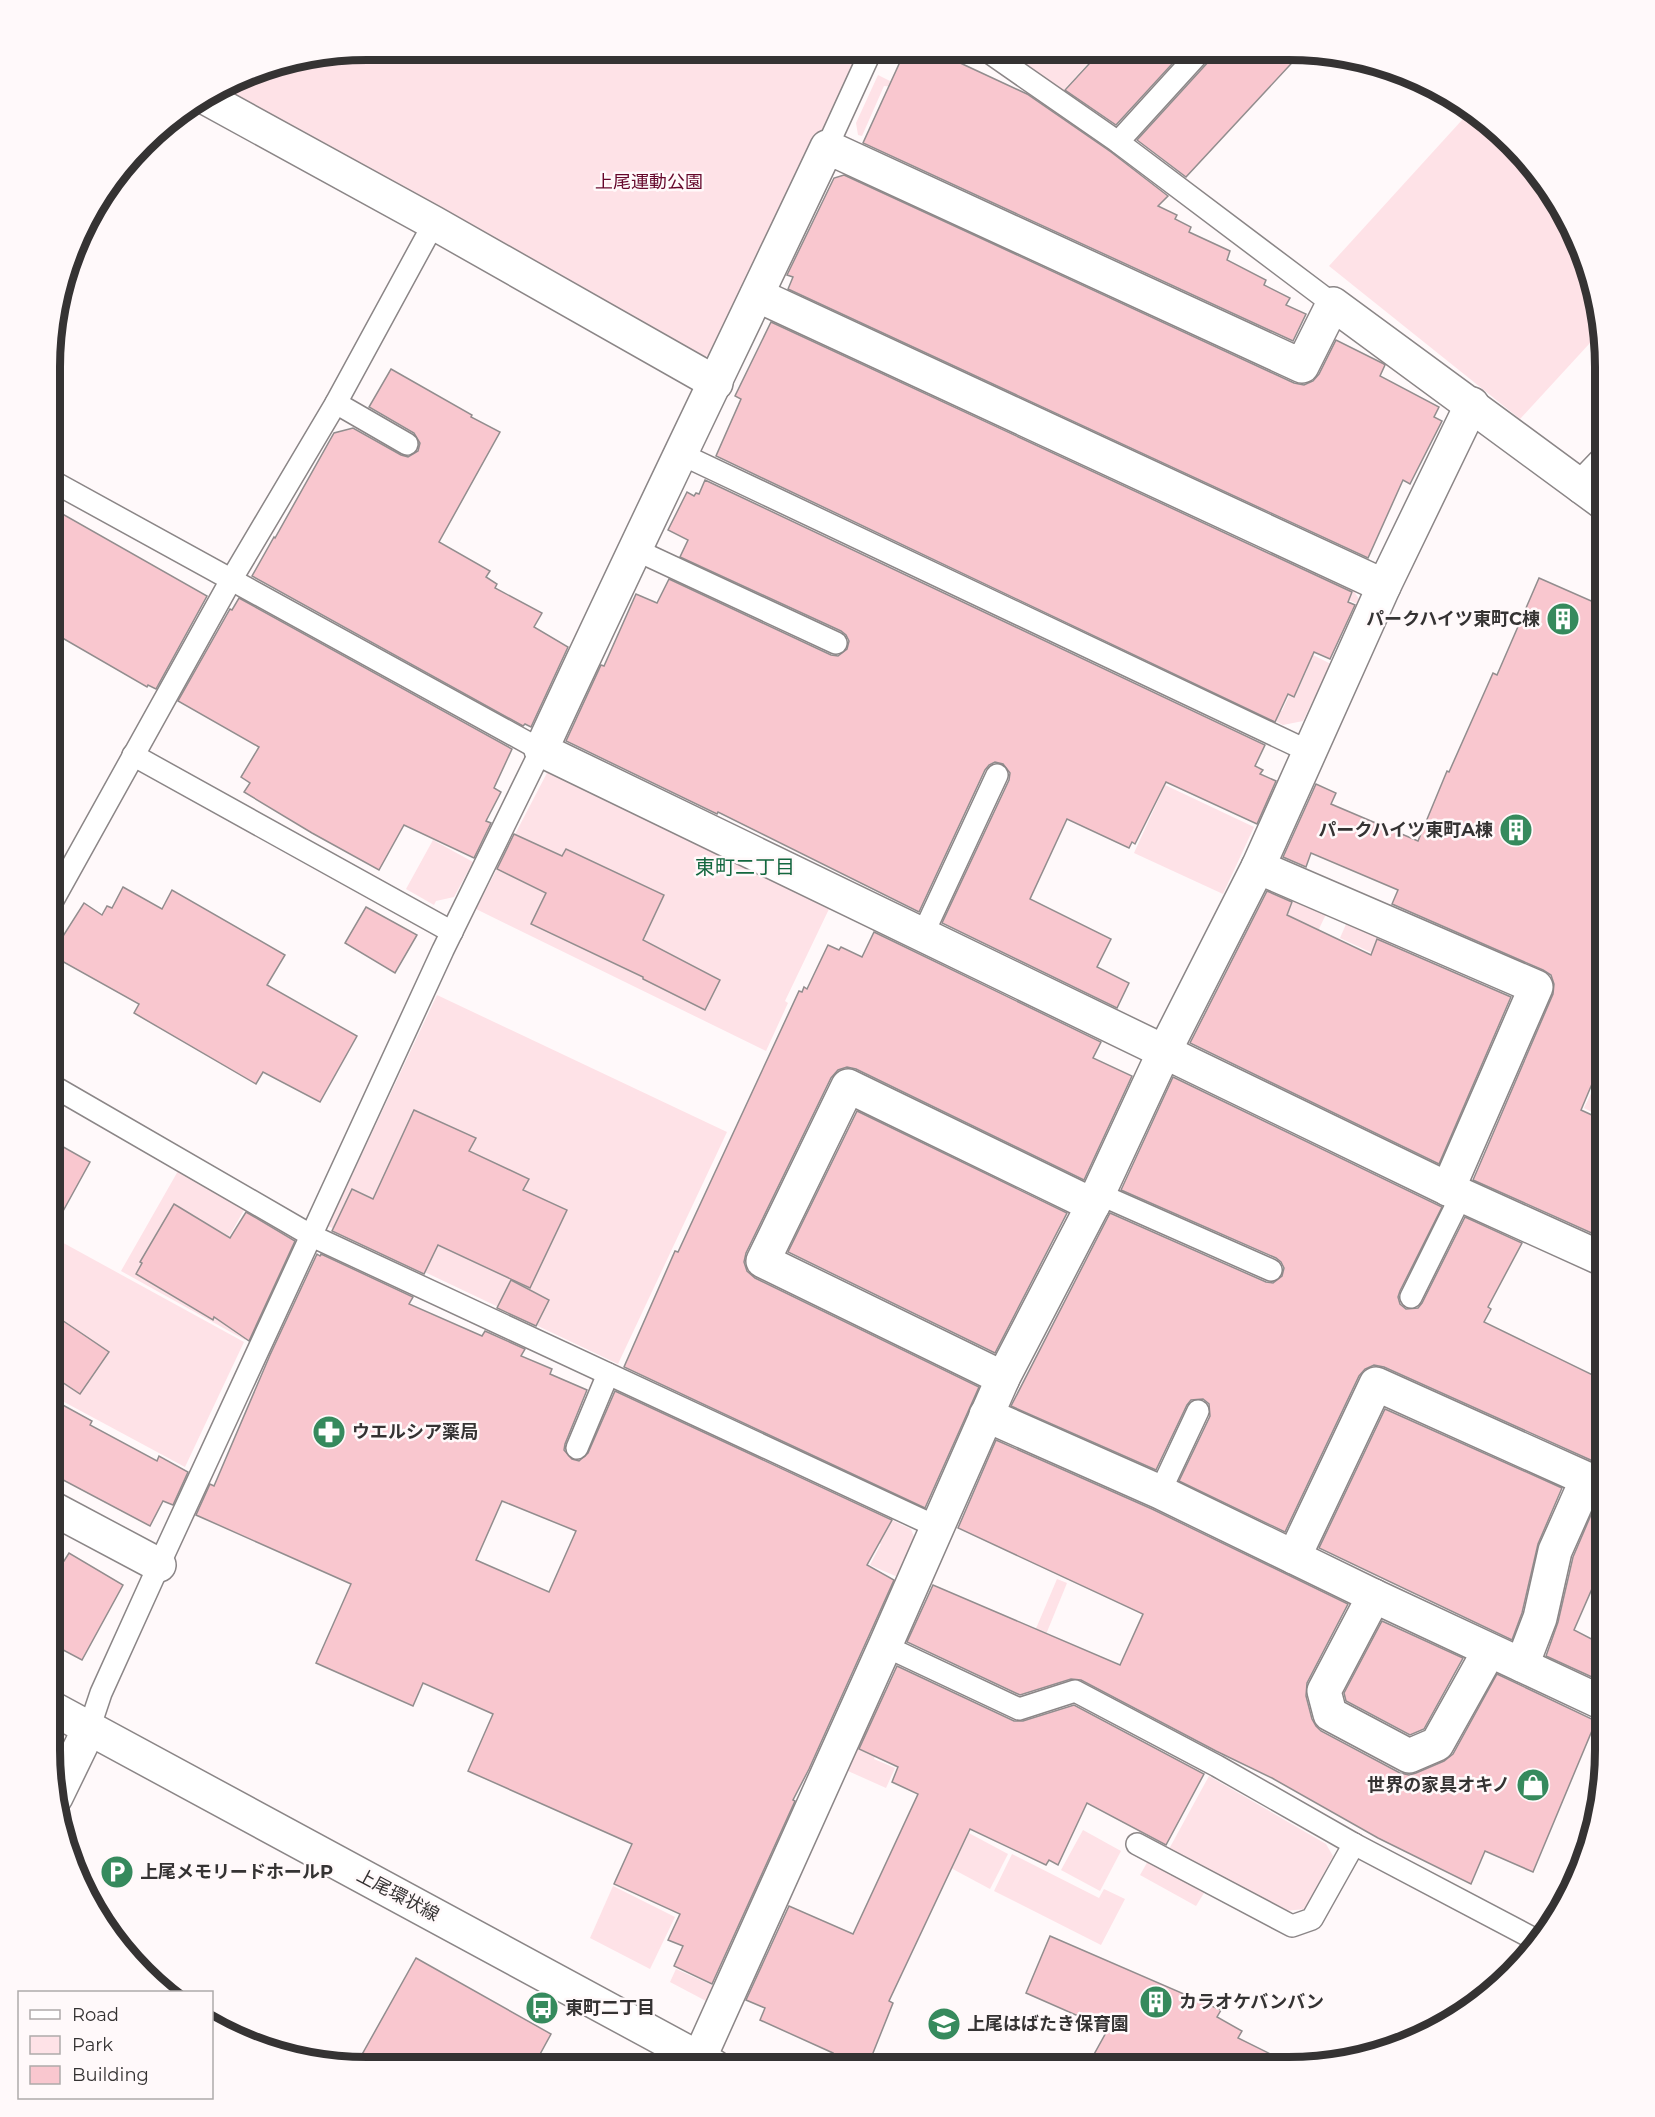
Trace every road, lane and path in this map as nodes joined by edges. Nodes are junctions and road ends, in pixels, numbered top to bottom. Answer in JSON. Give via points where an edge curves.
{"nodes":[{"id":1,"x":867,"y":60,"type":"edge"},
{"id":2,"x":1000,"y":60,"type":"edge"},
{"id":3,"x":1193,"y":60,"type":"edge"},
{"id":4,"x":212,"y":101,"type":"edge"},
{"id":5,"x":1118,"y":142,"type":"junction"},
{"id":6,"x":827,"y":147,"type":"junction"},
{"id":7,"x":434,"y":223,"type":"junction"},
{"id":8,"x":757,"y":295,"type":"junction"},
{"id":9,"x":1333,"y":304,"type":"junction"},
{"id":10,"x":716,"y":383,"type":"junction"},
{"id":11,"x":336,"y":403,"type":"junction"},
{"id":12,"x":1472,"y":404,"type":"junction"},
{"id":13,"x":407,"y":444,"type":"dead end"},
{"id":14,"x":681,"y":454,"type":"junction"},
{"id":15,"x":60,"y":485,"type":"edge"},
{"id":16,"x":1594,"y":496,"type":"edge"},
{"id":17,"x":634,"y":549,"type":"junction"},
{"id":18,"x":231,"y":580,"type":"junction"},
{"id":19,"x":1384,"y":586,"type":"junction"},
{"id":20,"x":836,"y":643,"type":"dead end"},
{"id":21,"x":541,"y":750,"type":"junction"},
{"id":22,"x":1310,"y":752,"type":"junction"},
{"id":23,"x":134,"y":755,"type":"junction"},
{"id":24,"x":997,"y":775,"type":"dead end"},
{"id":25,"x":1258,"y":867,"type":"junction"},
{"id":26,"x":60,"y":888,"type":"edge"},
{"id":27,"x":452,"y":932,"type":"junction"},
{"id":28,"x":922,"y":936,"type":"junction"},
{"id":29,"x":1164,"y":1052,"type":"junction"},
{"id":30,"x":60,"y":1090,"type":"edge"},
{"id":31,"x":1455,"y":1191,"type":"junction"},
{"id":32,"x":1096,"y":1200,"type":"junction"},
{"id":33,"x":312,"y":1236,"type":"junction"},
{"id":34,"x":1595,"y":1255,"type":"edge"},
{"id":35,"x":1271,"y":1270,"type":"dead end"},
{"id":36,"x":1411,"y":1297,"type":"dead end"},
{"id":37,"x":608,"y":1374,"type":"junction"},
{"id":38,"x":1003,"y":1378,"type":"junction"},
{"id":39,"x":1198,"y":1411,"type":"dead end"},
{"id":40,"x":986,"y":1415,"type":"junction"},
{"id":41,"x":577,"y":1448,"type":"dead end"},
{"id":42,"x":1160,"y":1492,"type":"junction"},
{"id":43,"x":60,"y":1512,"type":"edge"},
{"id":44,"x":937,"y":1527,"type":"junction"},
{"id":45,"x":1294,"y":1557,"type":"junction"},
{"id":46,"x":159,"y":1565,"type":"junction"},
{"id":47,"x":1374,"y":1596,"type":"junction"},
{"id":48,"x":885,"y":1646,"type":"junction"},
{"id":49,"x":1489,"y":1651,"type":"junction"},
{"id":50,"x":1522,"y":1665,"type":"junction"},
{"id":51,"x":1595,"y":1699,"type":"edge"},
{"id":52,"x":60,"y":1713,"type":"edge"},
{"id":53,"x":89,"y":1729,"type":"junction"},
{"id":54,"x":62,"y":1784,"type":"edge"},
{"id":55,"x":1137,"y":1844,"type":"dead end"},
{"id":56,"x":1354,"y":1844,"type":"junction"},
{"id":57,"x":1532,"y":1938,"type":"edge"},
{"id":58,"x":696,"y":2057,"type":"edge"},
{"id":59,"x":710,"y":2057,"type":"edge"}],
"edges":[{"from":1,"to":6,"type":"lane"},
{"from":2,"to":5,"type":"lane"},
{"from":3,"to":5,"type":"lane"},
{"from":4,"to":7,"type":"street"},
{"from":5,"to":9,"type":"lane"},
{"from":6,"to":8,"type":"street"},
{"from":6,"to":9,"type":"street","via":[[1302,366]]},
{"from":7,"to":10,"type":"street"},
{"from":7,"to":11,"type":"lane"},
{"from":8,"to":10,"type":"street"},
{"from":8,"to":19,"type":"street"},
{"from":9,"to":12,"type":"street"},
{"from":10,"to":14,"type":"street"},
{"from":11,"to":13,"type":"lane"},
{"from":11,"to":18,"type":"lane"},
{"from":12,"to":16,"type":"street"},
{"from":12,"to":19,"type":"street"},
{"from":14,"to":17,"type":"street"},
{"from":14,"to":22,"type":"lane"},
{"from":15,"to":18,"type":"lane"},
{"from":17,"to":20,"type":"lane"},
{"from":17,"to":21,"type":"street"},
{"from":18,"to":21,"type":"lane"},
{"from":18,"to":23,"type":"lane"},
{"from":19,"to":22,"type":"street"},
{"from":21,"to":27,"type":"lane"},
{"from":21,"to":28,"type":"street"},
{"from":22,"to":25,"type":"street"},
{"from":23,"to":26,"type":"lane"},
{"from":23,"to":27,"type":"lane"},
{"from":24,"to":28,"type":"lane"},
{"from":25,"to":29,"type":"street"},
{"from":25,"to":31,"type":"street","via":[[1536,987]]},
{"from":27,"to":33,"type":"lane"},
{"from":28,"to":29,"type":"street"},
{"from":29,"to":31,"type":"street"},
{"from":29,"to":32,"type":"street"},
{"from":30,"to":33,"type":"lane"},
{"from":31,"to":34,"type":"street"},
{"from":31,"to":36,"type":"lane"},
{"from":32,"to":35,"type":"lane"},
{"from":32,"to":38,"type":"street"},
{"from":32,"to":38,"type":"street","via":[[848,1086],[763,1261]]},
{"from":33,"to":37,"type":"lane"},
{"from":33,"to":46,"type":"lane"},
{"from":37,"to":41,"type":"lane"},
{"from":37,"to":44,"type":"lane"},
{"from":38,"to":40,"type":"street"},
{"from":39,"to":42,"type":"lane"},
{"from":40,"to":42,"type":"street"},
{"from":40,"to":44,"type":"street"},
{"from":42,"to":45,"type":"street"},
{"from":43,"to":46,"type":"street"},
{"from":44,"to":48,"type":"street"},
{"from":45,"to":47,"type":"street"},
{"from":45,"to":50,"type":"street","via":[[1376,1384],[1587,1479],[1555,1551],[1540,1618]]},
{"from":46,"to":53,"type":"lane","via":[[101,1693]]},
{"from":47,"to":49,"type":"street"},
{"from":47,"to":49,"type":"street","via":[[1324,1691],[1330,1714],[1409,1756],[1437,1744]]},
{"from":48,"to":56,"type":"lane","via":[[1019,1709],[1075,1691]]},
{"from":48,"to":59,"type":"street"},
{"from":49,"to":50,"type":"street"},
{"from":50,"to":51,"type":"street"},
{"from":52,"to":53,"type":"street","name":"上尾環状線"},
{"from":53,"to":54,"type":"street"},
{"from":53,"to":58,"type":"street","name":"上尾環状線"},
{"from":55,"to":56,"type":"lane","via":[[1292,1926],[1312,1919]]},
{"from":56,"to":57,"type":"lane"}]}
